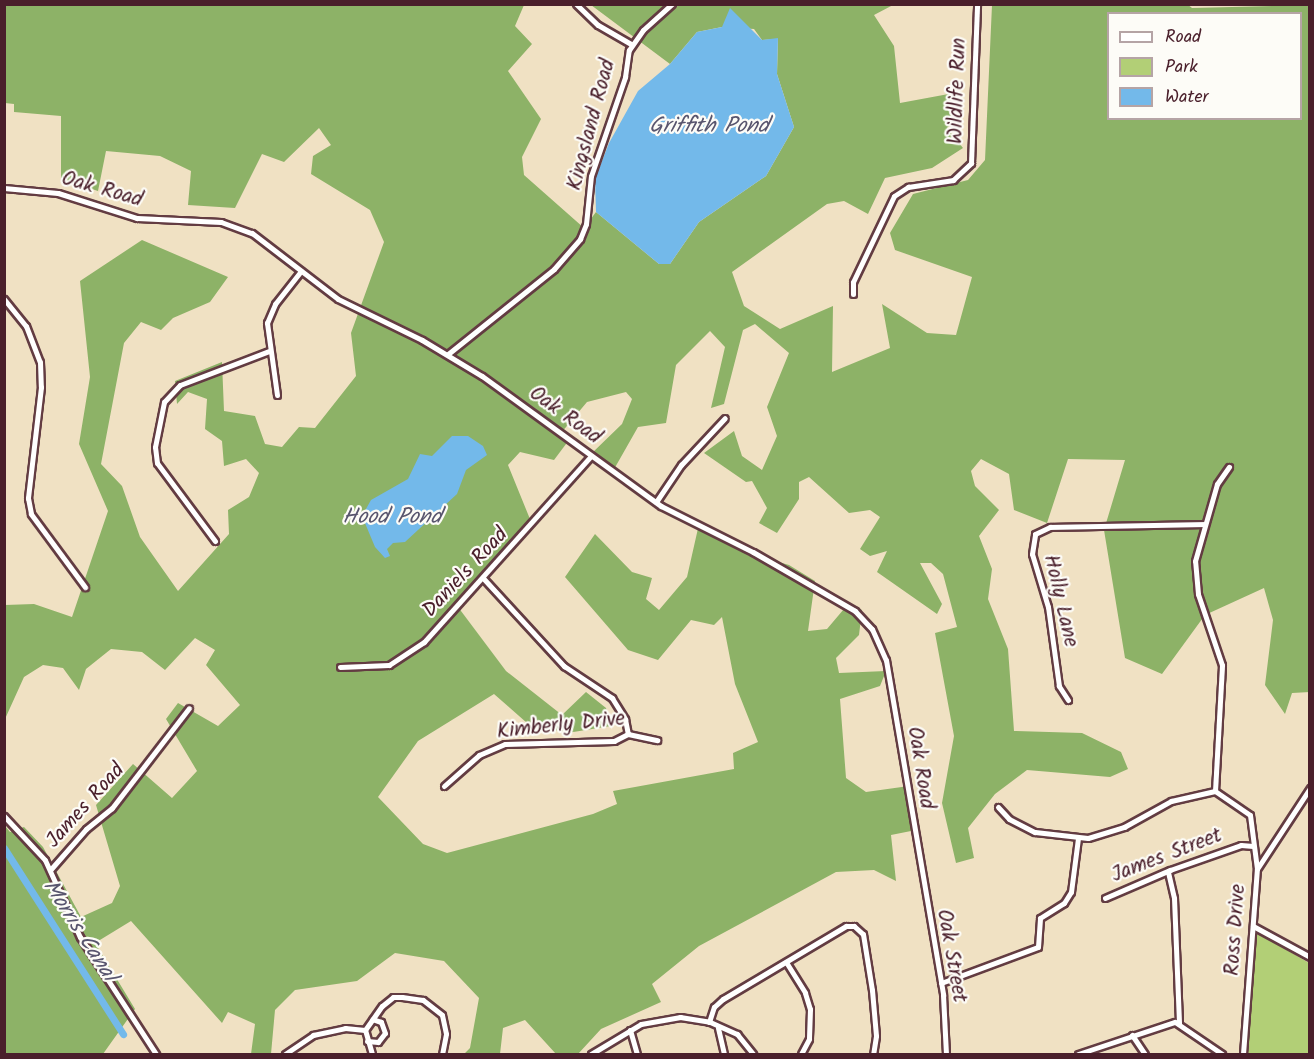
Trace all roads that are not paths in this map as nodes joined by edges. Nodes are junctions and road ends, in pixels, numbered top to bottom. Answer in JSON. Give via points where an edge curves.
{"nodes":[{"id":1,"x":576,"y":4,"type":"edge"},
{"id":2,"x":672,"y":4,"type":"edge"},
{"id":3,"x":977,"y":4,"type":"edge"},
{"id":4,"x":632,"y":45,"type":"junction"},
{"id":5,"x":4,"y":188,"type":"edge"},
{"id":6,"x":301,"y":271,"type":"junction"},
{"id":7,"x":854,"y":294,"type":"dead end"},
{"id":8,"x":4,"y":299,"type":"edge"},
{"id":9,"x":269,"y":351,"type":"junction"},
{"id":10,"x":448,"y":354,"type":"junction"},
{"id":11,"x":277,"y":395,"type":"dead end"},
{"id":12,"x":724,"y":418,"type":"dead end"},
{"id":13,"x":591,"y":456,"type":"junction"},
{"id":14,"x":1229,"y":467,"type":"dead end"},
{"id":15,"x":656,"y":502,"type":"junction"},
{"id":16,"x":1204,"y":524,"type":"junction"},
{"id":17,"x":215,"y":541,"type":"dead end"},
{"id":18,"x":483,"y":578,"type":"junction"},
{"id":19,"x":85,"y":587,"type":"dead end"},
{"id":20,"x":340,"y":667,"type":"dead end"},
{"id":21,"x":1068,"y":700,"type":"dead end"},
{"id":22,"x":189,"y":708,"type":"dead end"},
{"id":23,"x":628,"y":734,"type":"junction"},
{"id":24,"x":657,"y":740,"type":"dead end"},
{"id":25,"x":444,"y":786,"type":"dead end"},
{"id":26,"x":1310,"y":788,"type":"edge"},
{"id":27,"x":1215,"y":791,"type":"junction"},
{"id":28,"x":998,"y":807,"type":"dead end"},
{"id":29,"x":4,"y":816,"type":"edge"},
{"id":30,"x":1078,"y":838,"type":"junction"},
{"id":31,"x":1253,"y":846,"type":"junction"},
{"id":32,"x":919,"y":864,"type":"joint"},
{"id":33,"x":51,"y":869,"type":"junction"},
{"id":34,"x":1257,"y":869,"type":"junction"},
{"id":35,"x":1168,"y":872,"type":"junction"},
{"id":36,"x":1105,"y":898,"type":"dead end"},
{"id":37,"x":1253,"y":926,"type":"junction"},
{"id":38,"x":1310,"y":957,"type":"edge"},
{"id":39,"x":786,"y":962,"type":"junction"},
{"id":40,"x":941,"y":983,"type":"junction"},
{"id":41,"x":372,"y":1019,"type":"junction"},
{"id":42,"x":709,"y":1022,"type":"junction"},
{"id":43,"x":1179,"y":1023,"type":"junction"},
{"id":44,"x":718,"y":1028,"type":"junction"},
{"id":45,"x":365,"y":1030,"type":"junction"},
{"id":46,"x":630,"y":1030,"type":"junction"},
{"id":47,"x":1132,"y":1035,"type":"junction"},
{"id":48,"x":367,"y":1041,"type":"junction"},
{"id":49,"x":156,"y":1054,"type":"edge"},
{"id":50,"x":285,"y":1054,"type":"edge"},
{"id":51,"x":372,"y":1054,"type":"edge"},
{"id":52,"x":442,"y":1054,"type":"edge"},
{"id":53,"x":591,"y":1054,"type":"edge"},
{"id":54,"x":637,"y":1054,"type":"edge"},
{"id":55,"x":724,"y":1054,"type":"edge"},
{"id":56,"x":753,"y":1054,"type":"edge"},
{"id":57,"x":801,"y":1054,"type":"edge"},
{"id":58,"x":873,"y":1054,"type":"edge"},
{"id":59,"x":946,"y":1054,"type":"edge"},
{"id":60,"x":1078,"y":1054,"type":"edge"},
{"id":61,"x":1145,"y":1054,"type":"edge"},
{"id":62,"x":1222,"y":1054,"type":"edge"},
{"id":63,"x":1243,"y":1054,"type":"edge"}],
"edges":[{"from":1,"to":4,"type":"street","via":[[598,25]]},
{"from":2,"to":4,"type":"street","name":"Kingsland Road"},
{"from":3,"to":7,"type":"street","name":"Wildlife Run","via":[[971,163],[953,180],[908,188],[894,196],[853,282]]},
{"from":4,"to":10,"type":"street","name":"Kingsland Road","via":[[593,170],[586,224],[580,239],[537,284]]},
{"from":5,"to":6,"type":"street","name":"Oak Road","via":[[58,193],[137,218],[237,226],[260,237]]},
{"from":6,"to":9,"type":"street","via":[[269,315]]},
{"from":6,"to":10,"type":"street","name":"Oak Road","via":[[352,307]]},
{"from":8,"to":19,"type":"street","via":[[26,326],[40,362],[41,387],[28,498],[31,514]]},
{"from":9,"to":11,"type":"street"},
{"from":9,"to":17,"type":"street","via":[[187,381],[173,389],[164,402],[155,447],[157,463]]},
{"from":10,"to":13,"type":"street","name":"Oak Road"},
{"from":12,"to":15,"type":"street","via":[[681,465]]},
{"from":13,"to":15,"type":"street","name":"Oak Road"},
{"from":13,"to":18,"type":"street","name":"Daniels Road"},
{"from":14,"to":16,"type":"street","via":[[1217,484]]},
{"from":15,"to":32,"type":"street","name":"Oak Road","via":[[845,604],[872,629],[886,660]]},
{"from":16,"to":21,"type":"street","name":"Holly Lane","via":[[1050,527],[1035,534],[1032,554],[1048,607],[1059,686]]},
{"from":16,"to":27,"type":"street","via":[[1195,561],[1196,582],[1222,665]]},
{"from":18,"to":20,"type":"street","name":"Daniels Road","via":[[424,642],[397,662],[364,668]]},
{"from":18,"to":23,"type":"street","via":[[559,661],[612,698],[625,719]]},
{"from":22,"to":33,"type":"street","name":"James Road","via":[[112,808],[86,829]]},
{"from":23,"to":24,"type":"street","name":"Kimberly Drive"},
{"from":23,"to":25,"type":"street","name":"Kimberly Drive","via":[[614,741],[505,744],[478,756]]},
{"from":26,"to":34,"type":"street","name":"Ross Drive"},
{"from":27,"to":30,"type":"street","via":[[1171,801],[1124,827]]},
{"from":27,"to":31,"type":"street","via":[[1250,814]]},
{"from":28,"to":30,"type":"street","via":[[1023,827]]},
{"from":29,"to":33,"type":"street"},
{"from":30,"to":40,"type":"street","via":[[1071,892],[1064,903],[1040,918],[1038,947]]},
{"from":31,"to":34,"type":"street","name":"James Street"},
{"from":31,"to":35,"type":"street","name":"James Street","via":[[1241,845]]},
{"from":32,"to":40,"type":"street","name":"Oak Street"},
{"from":33,"to":49,"type":"street","via":[[80,937]]},
{"from":34,"to":37,"type":"street","name":"Ross Drive"},
{"from":35,"to":36,"type":"street","name":"James Street"},
{"from":35,"to":43,"type":"street","via":[[1174,898]]},
{"from":37,"to":38,"type":"street"},
{"from":37,"to":63,"type":"street","name":"Ross Drive"},
{"from":39,"to":42,"type":"street","via":[[716,1004]]},
{"from":39,"to":57,"type":"street","via":[[810,1009],[809,1039]]},
{"from":39,"to":58,"type":"street","via":[[846,926],[861,930],[874,1007]]},
{"from":40,"to":59,"type":"street","name":"Oak Street"},
{"from":41,"to":45,"type":"street"},
{"from":41,"to":48,"type":"street","via":[[383,1024],[385,1033],[378,1042]]},
{"from":41,"to":52,"type":"street","via":[[393,998],[415,998],[433,1005],[446,1022]]},
{"from":42,"to":44,"type":"street"},
{"from":42,"to":46,"type":"street","via":[[671,1017]]},
{"from":43,"to":47,"type":"street","via":[[1162,1024]]},
{"from":43,"to":62,"type":"street"},
{"from":44,"to":55,"type":"street"},
{"from":44,"to":56,"type":"street","via":[[737,1034]]},
{"from":45,"to":48,"type":"street"},
{"from":45,"to":50,"type":"street","via":[[345,1028],[313,1035]]},
{"from":46,"to":53,"type":"street"},
{"from":46,"to":54,"type":"street"},
{"from":47,"to":60,"type":"street"},
{"from":47,"to":61,"type":"street"},
{"from":48,"to":51,"type":"street"}]}
